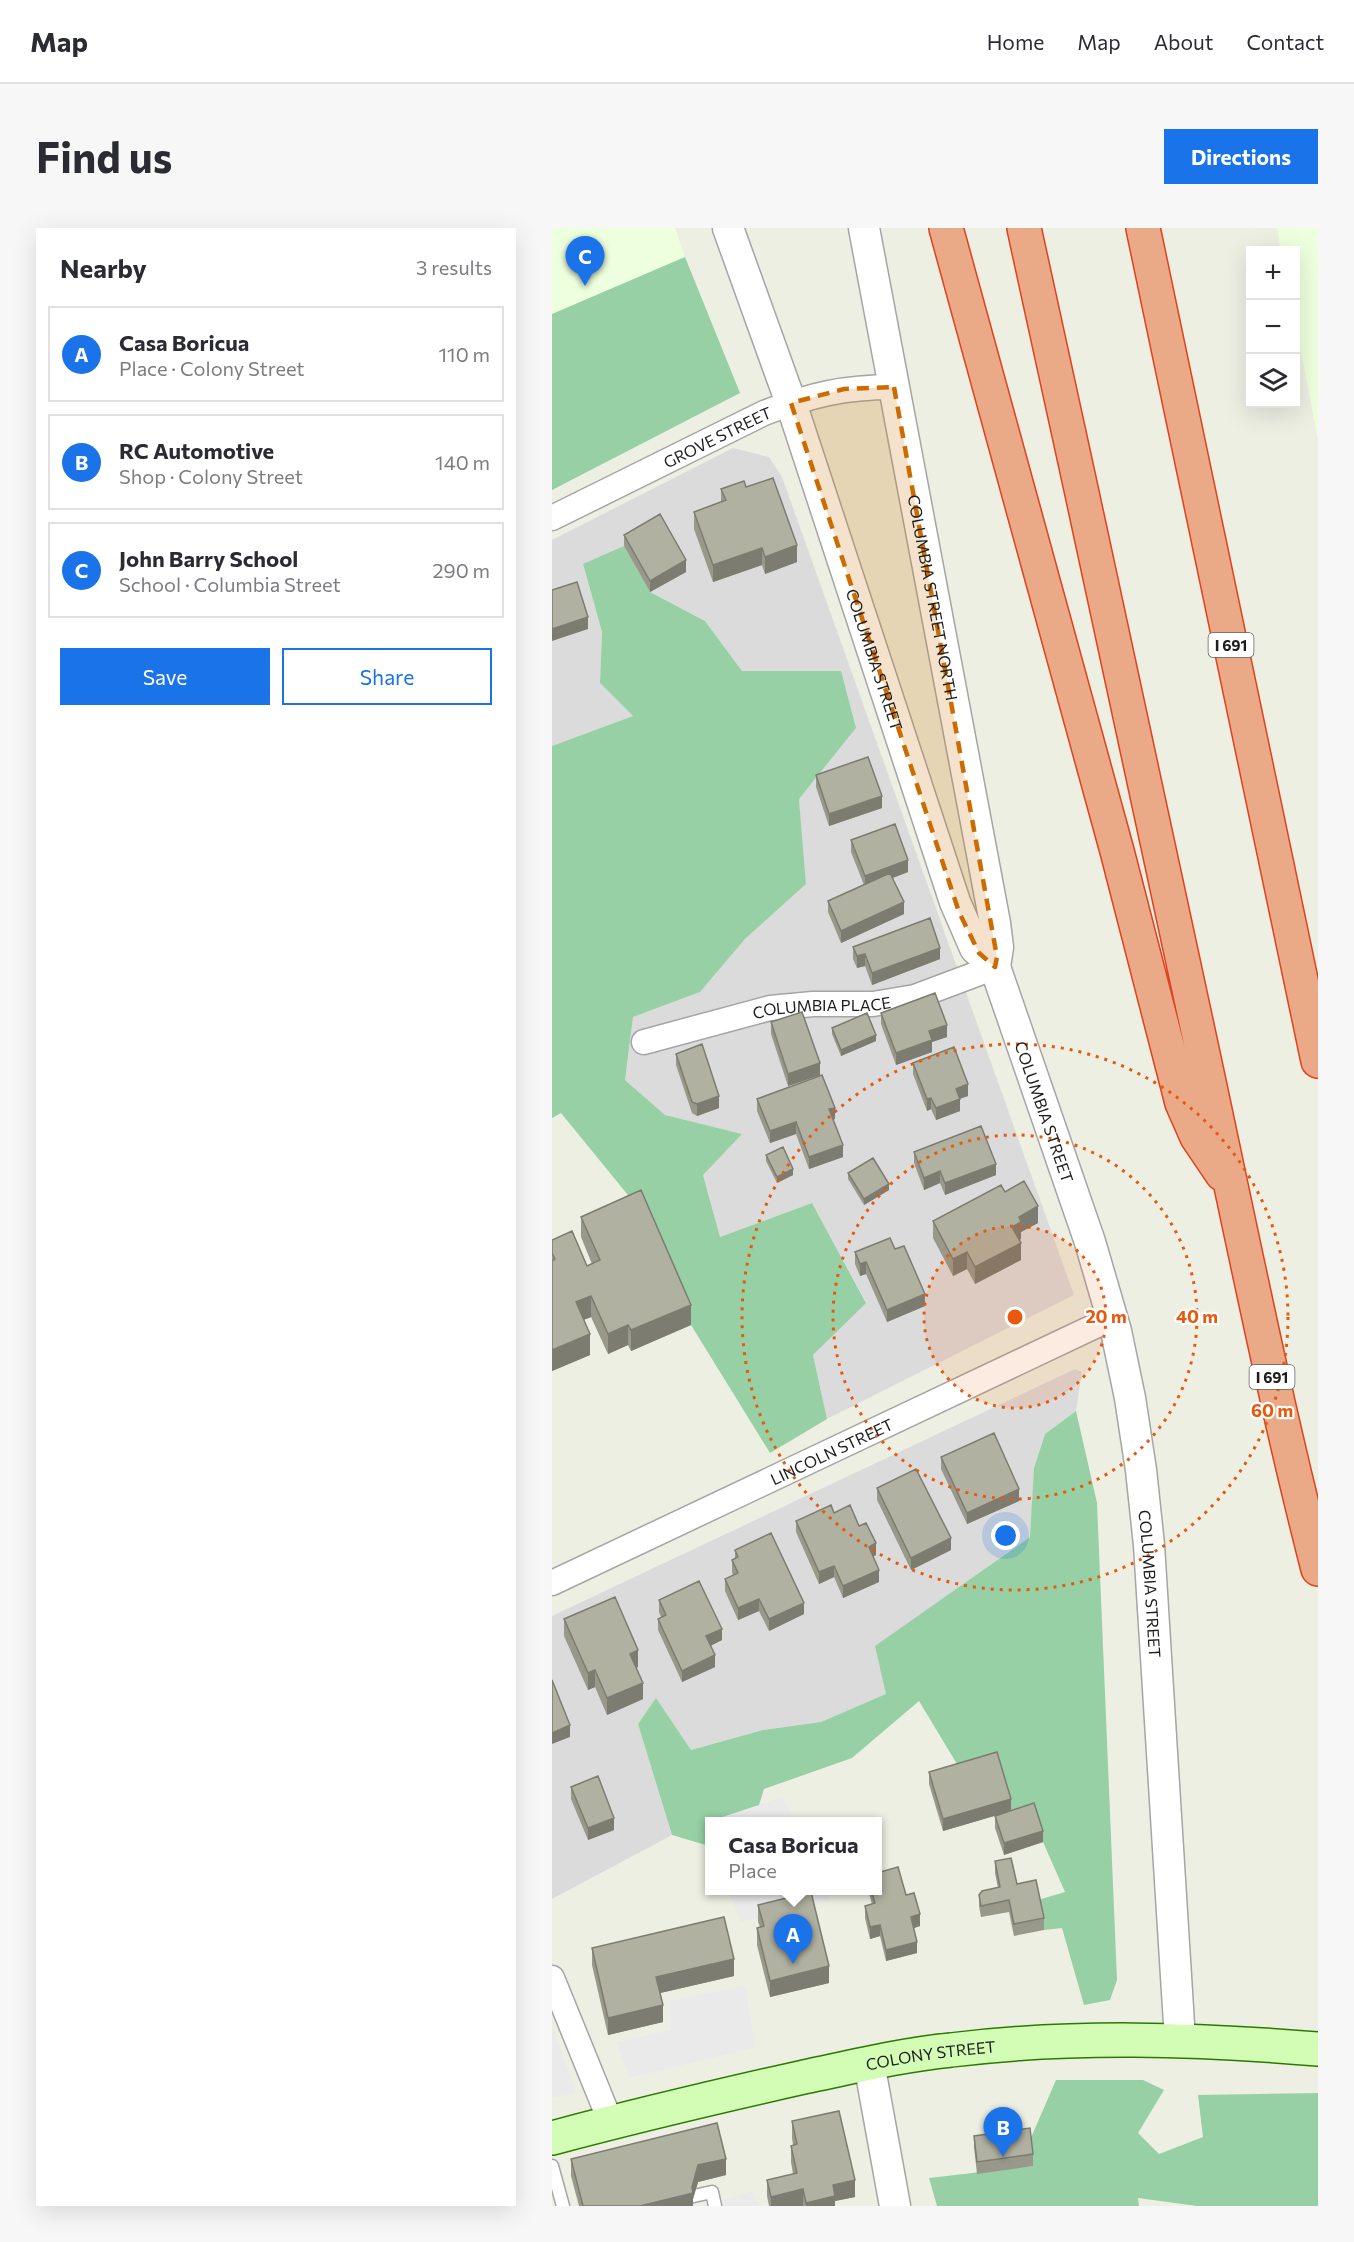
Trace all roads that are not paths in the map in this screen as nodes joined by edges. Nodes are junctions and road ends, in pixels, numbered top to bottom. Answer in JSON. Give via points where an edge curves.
{"nodes":[{"id":1,"x":728,"y":228,"type":"edge"},
{"id":2,"x":864,"y":228,"type":"edge"},
{"id":3,"x":946,"y":228,"type":"edge"},
{"id":4,"x":1024,"y":228,"type":"edge"},
{"id":5,"x":1143,"y":228,"type":"edge"},
{"id":6,"x":894,"y":387,"type":"junction"},
{"id":7,"x":791,"y":403,"type":"junction"},
{"id":8,"x":552,"y":518,"type":"edge"},
{"id":9,"x":995,"y":967,"type":"junction"},
{"id":10,"x":644,"y":1042,"type":"dead end"},
{"id":11,"x":1318,"y":1061,"type":"edge"},
{"id":12,"x":1230,"y":1184,"type":"junction"},
{"id":13,"x":1112,"y":1318,"type":"junction"},
{"id":14,"x":1318,"y":1569,"type":"edge"},
{"id":15,"x":552,"y":1583,"type":"edge"},
{"id":16,"x":552,"y":1978,"type":"edge"},
{"id":17,"x":1180,"y":2040,"type":"junction"},
{"id":18,"x":1318,"y":2049,"type":"edge"},
{"id":19,"x":869,"y":2063,"type":"junction"},
{"id":20,"x":611,"y":2123,"type":"junction"},
{"id":21,"x":552,"y":2138,"type":"edge"},
{"id":22,"x":552,"y":2166,"type":"edge"},
{"id":23,"x":689,"y":2197,"type":"edge"},
{"id":24,"x":564,"y":2206,"type":"edge"},
{"id":25,"x":715,"y":2206,"type":"edge"},
{"id":26,"x":895,"y":2206,"type":"edge"}],
"edges":[{"from":1,"to":7,"type":"street","name":"COLUMBIA STREET"},
{"from":2,"to":6,"type":"street","name":"COLUMBIA STREET NORTH"},
{"from":3,"to":12,"type":"highway","via":[[1182,1102],[1197,1137]]},
{"from":4,"to":12,"type":"highway","number":"I 691"},
{"from":5,"to":11,"type":"highway","number":"I 691"},
{"from":6,"to":7,"type":"street","name":"GROVE STREET","via":[[853,387]]},
{"from":6,"to":9,"type":"street","name":"COLUMBIA STREET NORTH","via":[[995,923]]},
{"from":7,"to":8,"type":"street","name":"GROVE STREET","via":[[737,425]]},
{"from":7,"to":9,"type":"street","name":"COLUMBIA STREET","via":[[959,912],[975,948]]},
{"from":9,"to":10,"type":"street","name":"COLUMBIA PLACE","via":[[915,997],[873,1004],[770,1008]]},
{"from":9,"to":13,"type":"street","name":"COLUMBIA STREET"},
{"from":12,"to":14,"type":"highway","number":"I 691"},
{"from":13,"to":15,"type":"street","name":"LINCOLN STREET"},
{"from":13,"to":17,"type":"street","name":"COLUMBIA STREET","via":[[1138,1448],[1149,1545]]},
{"from":16,"to":20,"type":"street"},
{"from":17,"to":18,"type":"main road","name":"COLONY STREET"},
{"from":17,"to":19,"type":"main road","name":"COLONY STREET","via":[[984,2047]]},
{"from":19,"to":20,"type":"main road","name":"COLONY STREET"},
{"from":19,"to":26,"type":"street"},
{"from":20,"to":21,"type":"main road","name":"COLONY STREET"},
{"from":22,"to":24,"type":"lane"},
{"from":23,"to":25,"type":"lane","via":[[712,2192]]}]}
